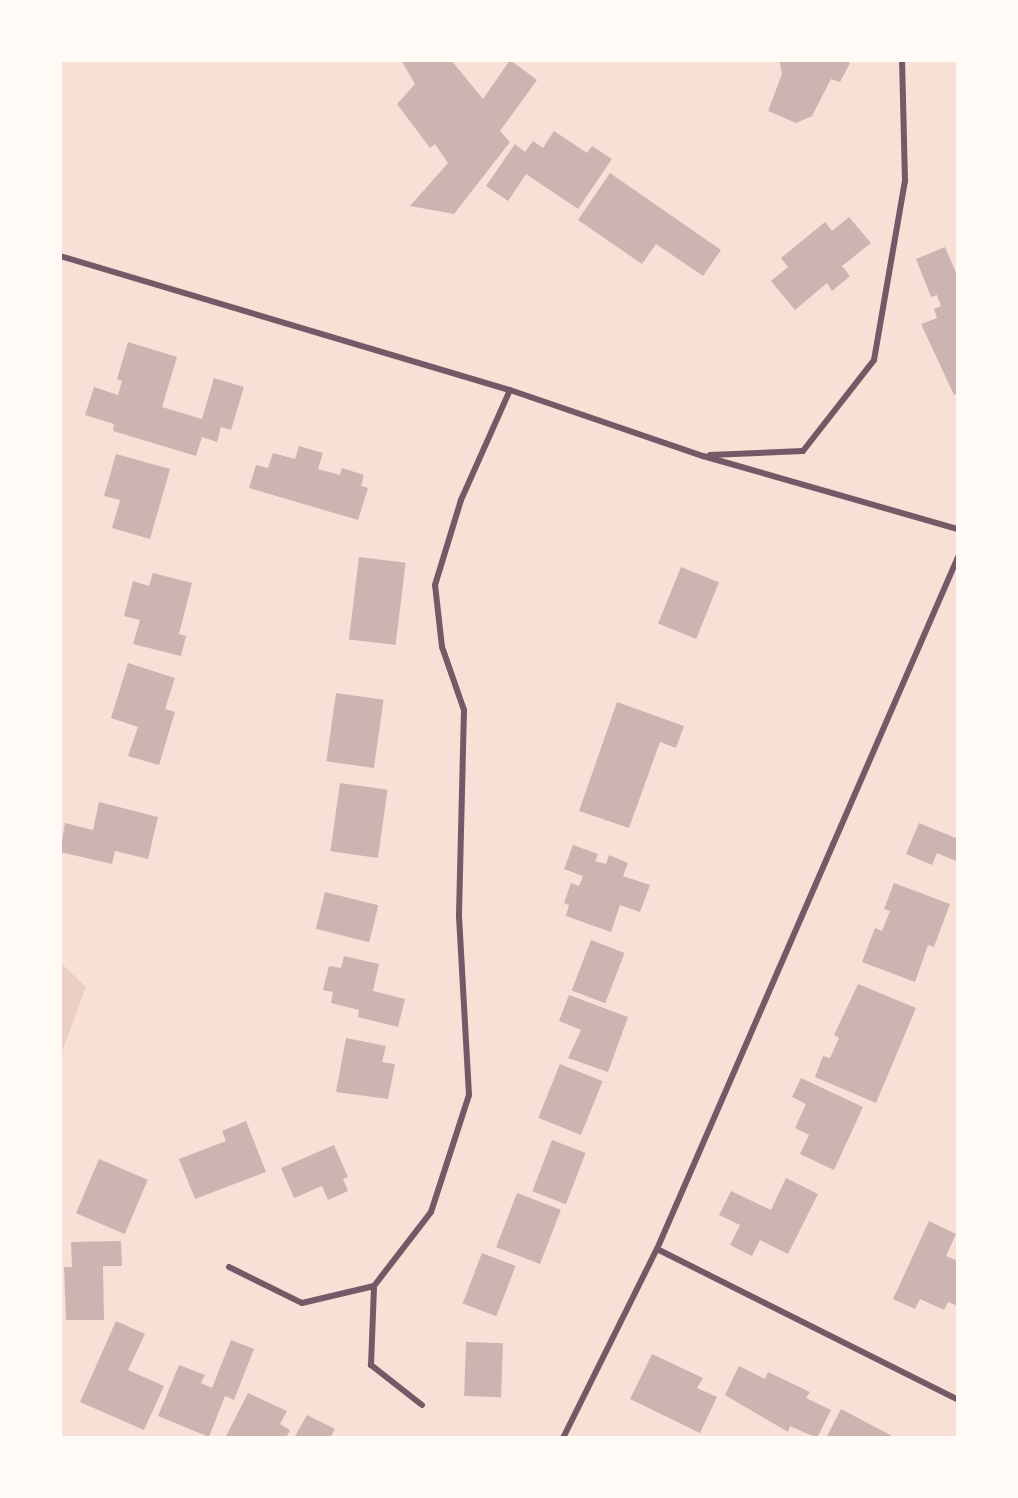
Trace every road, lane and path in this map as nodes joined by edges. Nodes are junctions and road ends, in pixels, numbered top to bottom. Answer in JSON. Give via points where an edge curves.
{"nodes":[{"id":1,"x":902,"y":60,"type":"edge"},
{"id":2,"x":60,"y":256,"type":"edge"},
{"id":3,"x":510,"y":390,"type":"junction"},
{"id":4,"x":703,"y":456,"type":"junction"},
{"id":5,"x":958,"y":529,"type":"edge"},
{"id":6,"x":958,"y":557,"type":"edge"},
{"id":7,"x":657,"y":1249,"type":"junction"},
{"id":8,"x":229,"y":1267,"type":"dead end"},
{"id":9,"x":374,"y":1286,"type":"junction"},
{"id":10,"x":958,"y":1400,"type":"edge"},
{"id":11,"x":422,"y":1405,"type":"dead end"},
{"id":12,"x":563,"y":1438,"type":"edge"}],
"edges":[{"from":1,"to":4,"type":"street","via":[[905,181],[874,360],[803,451]]},
{"from":2,"to":3,"type":"street"},
{"from":3,"to":4,"type":"street"},
{"from":3,"to":9,"type":"street","via":[[461,500],[435,585],[442,647],[464,710],[459,914],[469,1095],[431,1212]]},
{"from":4,"to":5,"type":"street"},
{"from":6,"to":7,"type":"street"},
{"from":7,"to":10,"type":"street"},
{"from":7,"to":12,"type":"street"},
{"from":8,"to":9,"type":"street","via":[[303,1303]]},
{"from":9,"to":11,"type":"street","via":[[371,1365]]}]}
